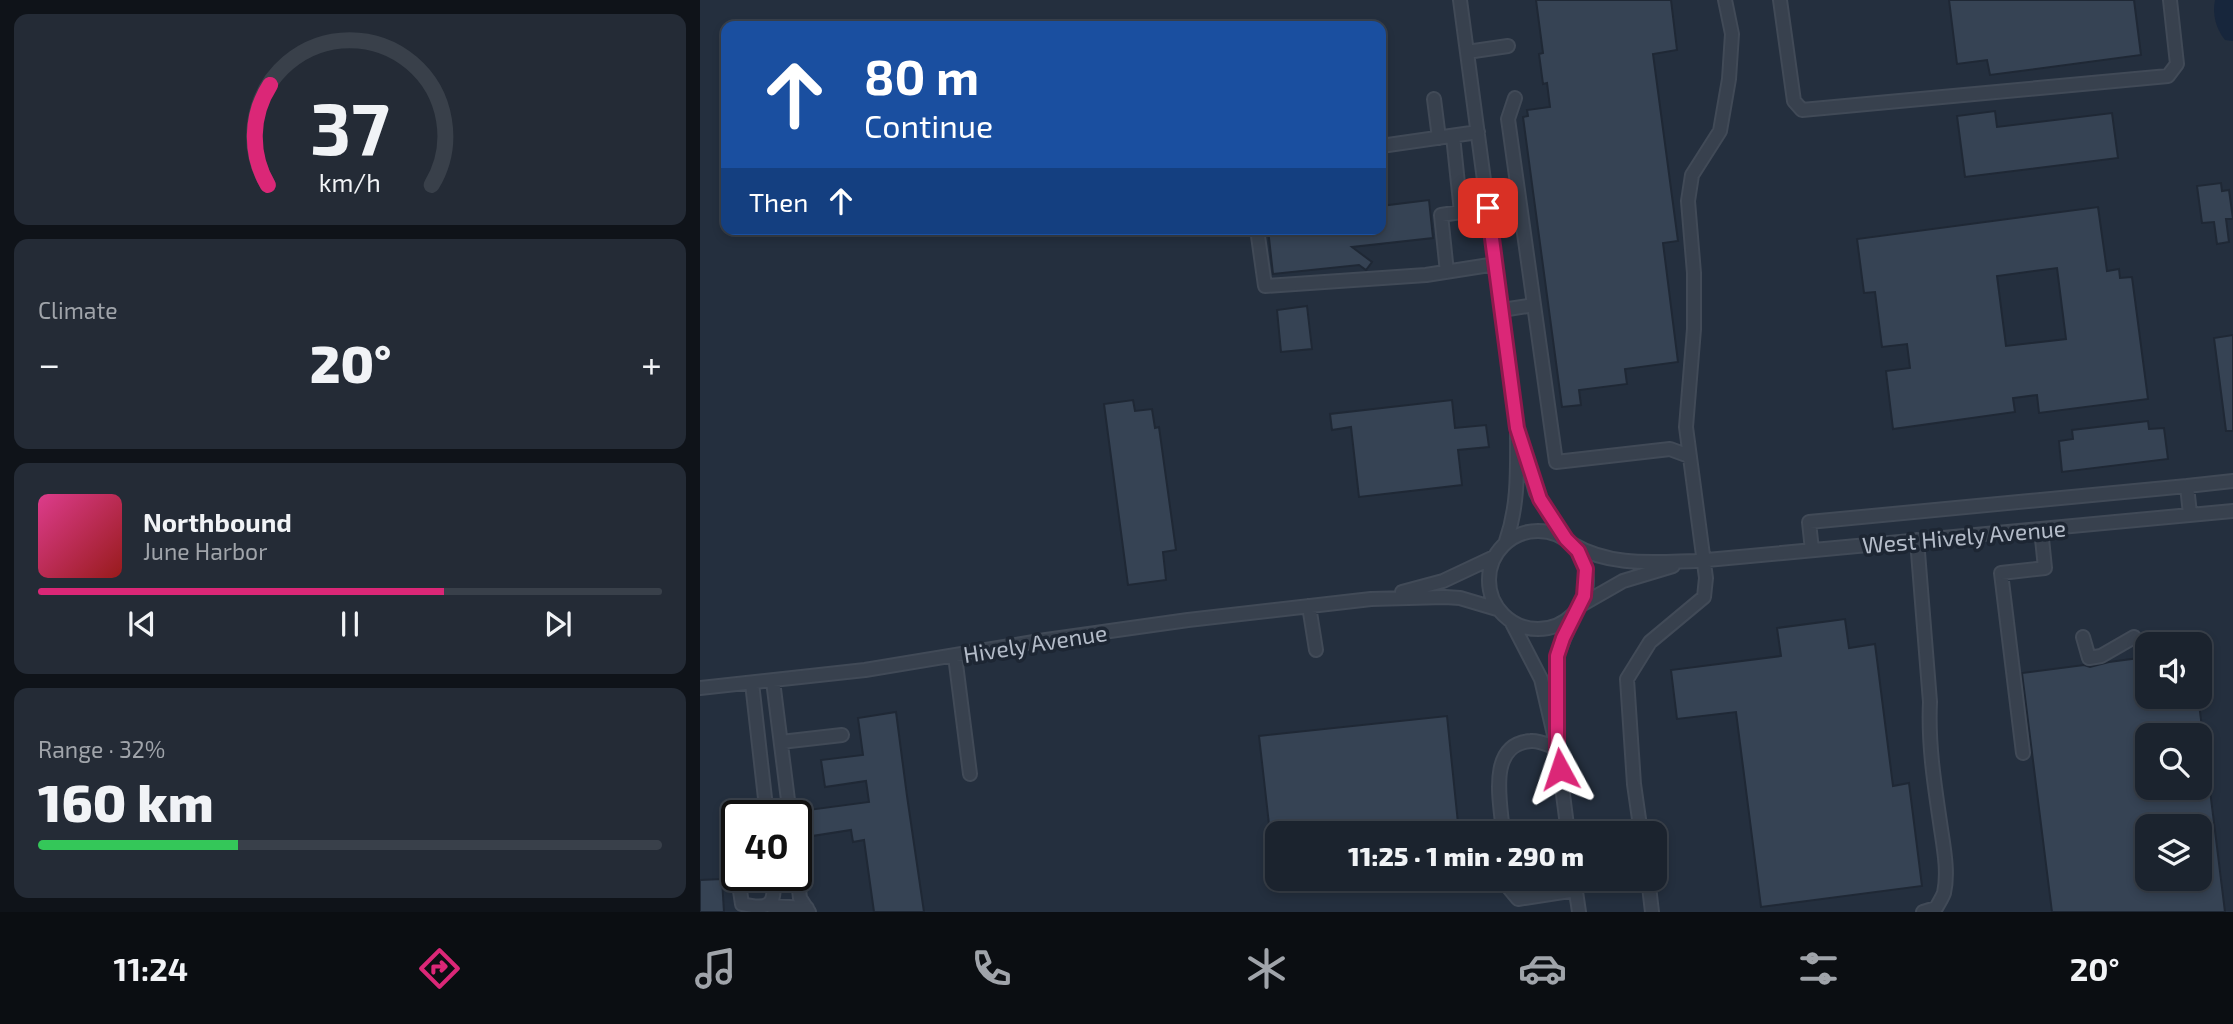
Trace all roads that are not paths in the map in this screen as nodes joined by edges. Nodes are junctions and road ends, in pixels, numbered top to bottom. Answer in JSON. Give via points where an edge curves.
{"nodes":[{"id":1,"x":1460,"y":0,"type":"edge"},
{"id":2,"x":1725,"y":0,"type":"edge"},
{"id":3,"x":1780,"y":0,"type":"edge"},
{"id":4,"x":2170,"y":0,"type":"edge"},
{"id":5,"x":1508,"y":46,"type":"dead end"},
{"id":6,"x":1467,"y":52,"type":"junction"},
{"id":7,"x":1515,"y":98,"type":"dead end"},
{"id":8,"x":1434,"y":99,"type":"dead end"},
{"id":9,"x":1478,"y":132,"type":"junction"},
{"id":10,"x":1453,"y":136,"type":"junction"},
{"id":11,"x":1439,"y":138,"type":"junction"},
{"id":12,"x":1386,"y":145,"type":"edge"},
{"id":13,"x":1488,"y":208,"type":"junction"},
{"id":14,"x":1461,"y":212,"type":"junction"},
{"id":15,"x":1257,"y":235,"type":"edge"},
{"id":16,"x":1496,"y":264,"type":"junction"},
{"id":17,"x":1447,"y":272,"type":"junction"},
{"id":18,"x":1534,"y":306,"type":"junction"},
{"id":19,"x":1502,"y":310,"type":"junction"},
{"id":20,"x":1517,"y":428,"type":"junction"},
{"id":21,"x":1689,"y":456,"type":"junction"},
{"id":22,"x":2233,"y":481,"type":"edge"},
{"id":23,"x":2187,"y":486,"type":"junction"},
{"id":24,"x":2233,"y":510,"type":"edge"},
{"id":25,"x":2190,"y":514,"type":"junction"},
{"id":26,"x":2041,"y":528,"type":"junction"},
{"id":27,"x":1917,"y":540,"type":"junction"},
{"id":28,"x":1506,"y":541,"type":"junction"},
{"id":29,"x":1569,"y":542,"type":"junction"},
{"id":30,"x":1812,"y":550,"type":"junction"},
{"id":31,"x":1494,"y":557,"type":"junction"},
{"id":32,"x":1700,"y":560,"type":"junction"},
{"id":33,"x":1371,"y":598,"type":"junction"},
{"id":34,"x":1310,"y":606,"type":"junction"},
{"id":35,"x":1578,"y":608,"type":"junction"},
{"id":36,"x":1497,"y":609,"type":"junction"},
{"id":37,"x":1511,"y":622,"type":"junction"},
{"id":38,"x":2082,"y":637,"type":"dead end"},
{"id":39,"x":2134,"y":637,"type":"dead end"},
{"id":40,"x":1316,"y":650,"type":"dead end"},
{"id":41,"x":955,"y":656,"type":"junction"},
{"id":42,"x":773,"y":681,"type":"junction"},
{"id":43,"x":751,"y":683,"type":"junction"},
{"id":44,"x":700,"y":688,"type":"edge"},
{"id":45,"x":842,"y":735,"type":"dead end"},
{"id":46,"x":781,"y":742,"type":"junction"},
{"id":47,"x":1557,"y":748,"type":"junction"},
{"id":48,"x":2023,"y":753,"type":"dead end"},
{"id":49,"x":970,"y":774,"type":"dead end"},
{"id":50,"x":765,"y":800,"type":"edge"},
{"id":51,"x":788,"y":800,"type":"edge"},
{"id":52,"x":1502,"y":821,"type":"edge"},
{"id":53,"x":1566,"y":821,"type":"edge"},
{"id":54,"x":1639,"y":821,"type":"edge"},
{"id":55,"x":740,"y":891,"type":"edge"},
{"id":56,"x":774,"y":891,"type":"edge"},
{"id":57,"x":799,"y":891,"type":"edge"},
{"id":58,"x":1511,"y":891,"type":"edge"},
{"id":59,"x":1548,"y":891,"type":"edge"},
{"id":60,"x":1576,"y":891,"type":"edge"},
{"id":61,"x":1650,"y":891,"type":"edge"},
{"id":62,"x":771,"y":906,"type":"junction"},
{"id":63,"x":808,"y":910,"type":"edge"},
{"id":64,"x":1579,"y":912,"type":"edge"},
{"id":65,"x":1653,"y":912,"type":"edge"},
{"id":66,"x":1923,"y":912,"type":"edge"}],
"edges":[{"from":1,"to":6,"type":"street"},
{"from":2,"to":21,"type":"street","via":[[1732,34],[1720,131],[1692,175],[1688,201],[1694,273],[1686,427]]},
{"from":3,"to":4,"type":"street","via":[[1794,102],[1802,110],[2168,76],[2177,64]]},
{"from":5,"to":6,"type":"street"},
{"from":6,"to":9,"type":"street"},
{"from":7,"to":18,"type":"street","via":[[1508,119]]},
{"from":8,"to":11,"type":"street"},
{"from":9,"to":10,"type":"street"},
{"from":9,"to":13,"type":"street"},
{"from":10,"to":11,"type":"street"},
{"from":10,"to":14,"type":"street"},
{"from":11,"to":12,"type":"street"},
{"from":13,"to":14,"type":"street"},
{"from":13,"to":16,"type":"street"},
{"from":14,"to":17,"type":"street","via":[[1441,215]]},
{"from":15,"to":17,"type":"street","via":[[1265,286]]},
{"from":16,"to":17,"type":"street"},
{"from":16,"to":19,"type":"street"},
{"from":18,"to":19,"type":"street"},
{"from":18,"to":21,"type":"street","via":[[1556,462],[1670,449]]},
{"from":19,"to":20,"type":"street"},
{"from":20,"to":28,"type":"street","via":[[1517,493]]},
{"from":20,"to":29,"type":"street","via":[[1536,492]]},
{"from":21,"to":32,"type":"street"},
{"from":22,"to":23,"type":"street"},
{"from":23,"to":25,"type":"street"},
{"from":23,"to":30,"type":"street","via":[[1809,522]]},
{"from":24,"to":25,"type":"street","name":"West Hively Avenue"},
{"from":25,"to":26,"type":"street","name":"West Hively Avenue"},
{"from":26,"to":27,"type":"street","name":"West Hively Avenue"},
{"from":26,"to":48,"type":"street","via":[[2045,568],[2001,573]]},
{"from":27,"to":30,"type":"street","name":"West Hively Avenue"},
{"from":27,"to":66,"type":"street","via":[[1944,874],[1944,893],[1936,908]]},
{"from":28,"to":29,"type":"street","via":[[1538,530]]},
{"from":28,"to":31,"type":"street"},
{"from":29,"to":32,"type":"street","via":[[1622,562]]},
{"from":29,"to":35,"type":"street","via":[[1586,569],[1587,588]]},
{"from":30,"to":32,"type":"street","name":"West Hively Avenue"},
{"from":31,"to":33,"type":"street","name":"Hively Avenue","via":[[1443,581]]},
{"from":31,"to":36,"type":"street","via":[[1489,589]]},
{"from":32,"to":35,"type":"street","via":[[1623,581]]},
{"from":32,"to":54,"type":"street","via":[[1706,578],[1703,597],[1650,642],[1627,679]]},
{"from":33,"to":34,"type":"street","name":"Hively Avenue"},
{"from":33,"to":36,"type":"street","name":"Hively Avenue","via":[[1460,598]]},
{"from":34,"to":40,"type":"street"},
{"from":34,"to":41,"type":"street","name":"Hively Avenue"},
{"from":35,"to":37,"type":"street","via":[[1547,628],[1530,629]]},
{"from":35,"to":47,"type":"street","via":[[1557,656]]},
{"from":36,"to":37,"type":"street"},
{"from":37,"to":47,"type":"street","via":[[1541,679]]},
{"from":38,"to":39,"type":"street","via":[[2090,658]]},
{"from":41,"to":42,"type":"street","name":"Hively Avenue"},
{"from":41,"to":49,"type":"street"},
{"from":42,"to":43,"type":"street","name":"Hively Avenue"},
{"from":42,"to":46,"type":"street"},
{"from":43,"to":44,"type":"street","name":"Hively Avenue"},
{"from":43,"to":50,"type":"street"},
{"from":45,"to":46,"type":"street"},
{"from":46,"to":51,"type":"street"},
{"from":47,"to":52,"type":"street","via":[[1532,741],[1514,747],[1504,758],[1498,773]]},
{"from":47,"to":53,"type":"street"},
{"from":55,"to":62,"type":"street","via":[[742,904],[750,909]]},
{"from":56,"to":62,"type":"street"},
{"from":57,"to":63,"type":"street"},
{"from":58,"to":59,"type":"street","via":[[1518,899]]},
{"from":60,"to":64,"type":"street"},
{"from":61,"to":65,"type":"street"},
{"from":62,"to":63,"type":"street"}]}
